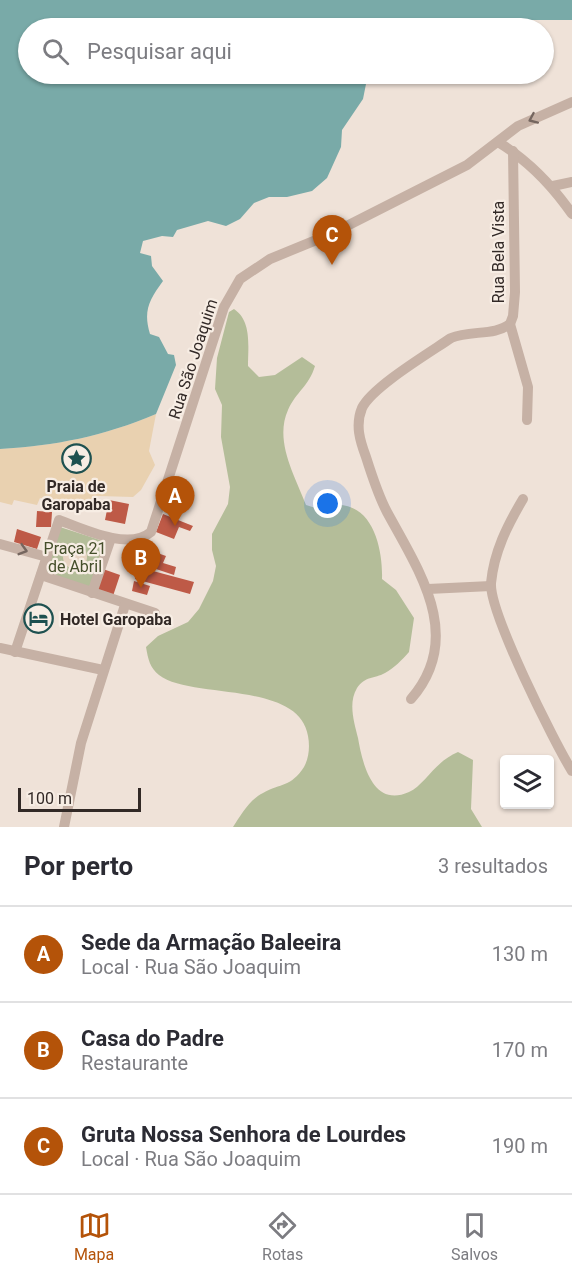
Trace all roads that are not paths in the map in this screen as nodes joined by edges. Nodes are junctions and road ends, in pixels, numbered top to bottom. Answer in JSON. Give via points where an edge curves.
{"nodes":[{"id":1,"x":572,"y":102,"type":"edge"},
{"id":2,"x":498,"y":142,"type":"junction"},
{"id":3,"x":513,"y":152,"type":"junction"},
{"id":4,"x":572,"y":182,"type":"edge"},
{"id":5,"x":553,"y":186,"type":"junction"},
{"id":6,"x":572,"y":214,"type":"edge"},
{"id":7,"x":510,"y":324,"type":"junction"},
{"id":8,"x":527,"y":420,"type":"dead end"},
{"id":9,"x":523,"y":499,"type":"dead end"},
{"id":10,"x":111,"y":538,"type":"junction"},
{"id":11,"x":0,"y":544,"type":"edge"},
{"id":12,"x":47,"y":557,"type":"junction"},
{"id":13,"x":41,"y":575,"type":"junction"},
{"id":14,"x":491,"y":586,"type":"junction"},
{"id":15,"x":428,"y":589,"type":"junction"},
{"id":16,"x":92,"y":593,"type":"junction"},
{"id":17,"x":125,"y":604,"type":"junction"},
{"id":18,"x":155,"y":613,"type":"dead end"},
{"id":19,"x":0,"y":648,"type":"edge"},
{"id":20,"x":15,"y":652,"type":"junction"},
{"id":21,"x":103,"y":670,"type":"junction"},
{"id":22,"x":411,"y":699,"type":"dead end"},
{"id":23,"x":572,"y":771,"type":"edge"},
{"id":24,"x":64,"y":827,"type":"edge"}],
"edges":[{"from":1,"to":2,"type":"street","one_way":true,"via":[[518,126]]},
{"from":2,"to":3,"type":"street"},
{"from":2,"to":10,"type":"street","name":"Rua São Joaquim","via":[[467,165],[331,234],[270,259],[240,279],[224,308],[151,532],[136,538]]},
{"from":3,"to":5,"type":"street"},
{"from":3,"to":7,"type":"street","name":"Rua Bela Vista","via":[[515,292]]},
{"from":4,"to":5,"type":"street"},
{"from":5,"to":6,"type":"street"},
{"from":7,"to":8,"type":"street","via":[[528,387]]},
{"from":7,"to":15,"type":"street","name":"Rua Bela Vista","via":[[495,332],[465,332],[451,338],[370,397],[360,416],[360,440],[387,512]]},
{"from":9,"to":14,"type":"street","via":[[496,552]]},
{"from":10,"to":12,"type":"street","name":"Rua São Joaquim","via":[[59,520]]},
{"from":10,"to":16,"type":"street"},
{"from":11,"to":12,"type":"street","one_way":true},
{"from":12,"to":13,"type":"street"},
{"from":13,"to":16,"type":"street"},
{"from":13,"to":20,"type":"street"},
{"from":14,"to":15,"type":"street"},
{"from":14,"to":23,"type":"street","via":[[510,643]]},
{"from":15,"to":22,"type":"street","via":[[435,623],[435,656],[423,685]]},
{"from":16,"to":17,"type":"street"},
{"from":17,"to":18,"type":"street"},
{"from":17,"to":21,"type":"street"},
{"from":19,"to":20,"type":"street"},
{"from":20,"to":21,"type":"street"},
{"from":21,"to":24,"type":"street","via":[[81,743]]}]}
